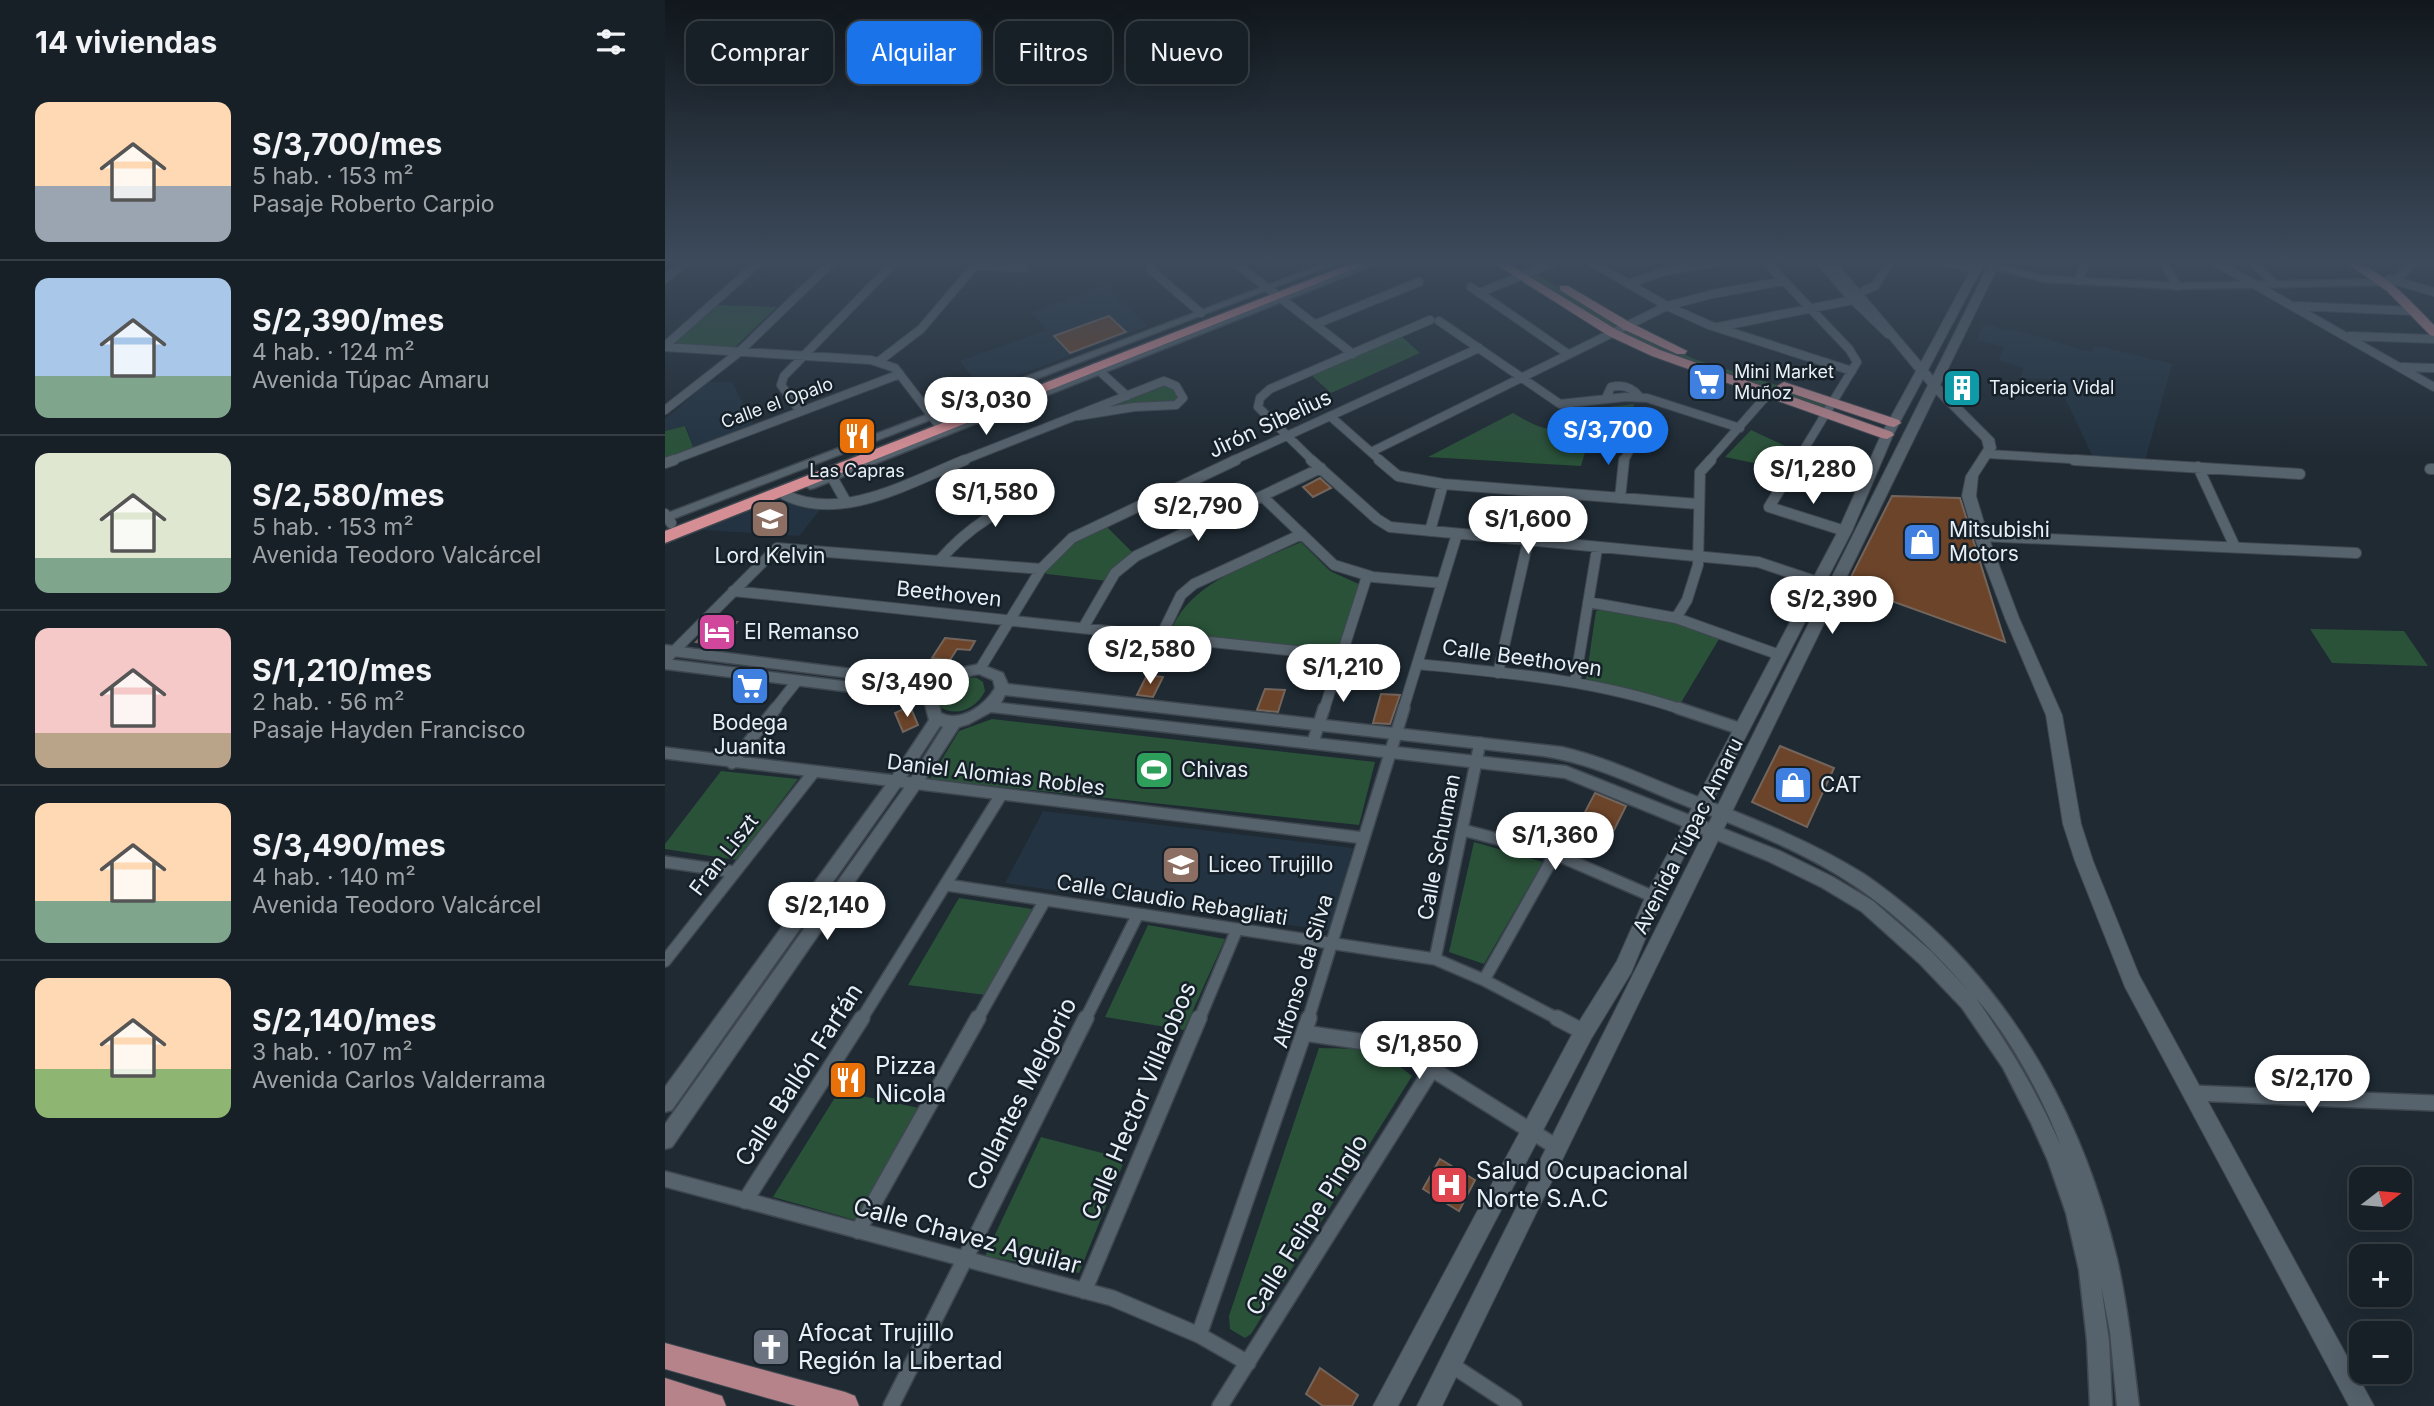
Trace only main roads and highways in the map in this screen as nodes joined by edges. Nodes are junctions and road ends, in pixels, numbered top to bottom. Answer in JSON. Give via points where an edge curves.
{"nodes":[{"id":1,"x":1168,"y":328,"type":"edge"},
{"id":2,"x":1194,"y":328,"type":"edge"},
{"id":3,"x":1607,"y":328,"type":"edge"},
{"id":4,"x":1630,"y":328,"type":"edge"},
{"id":5,"x":1888,"y":328,"type":"edge"},
{"id":6,"x":1894,"y":328,"type":"edge"},
{"id":7,"x":1944,"y":328,"type":"edge"},
{"id":8,"x":1954,"y":328,"type":"edge"},
{"id":9,"x":1962,"y":330,"type":"joint"},
{"id":10,"x":1923,"y":366,"type":"junction"},
{"id":11,"x":1939,"y":386,"type":"junction"},
{"id":12,"x":1829,"y":407,"type":"junction"},
{"id":13,"x":939,"y":424,"type":"junction"},
{"id":14,"x":1890,"y":429,"type":"junction"},
{"id":15,"x":1911,"y":436,"type":"junction"},
{"id":16,"x":666,"y":522,"type":"edge"},
{"id":17,"x":665,"y":1356,"type":"edge"},
{"id":18,"x":665,"y":1392,"type":"edge"},
{"id":19,"x":712,"y":1406,"type":"edge"},
{"id":20,"x":845,"y":1406,"type":"edge"},
{"id":21,"x":1385,"y":1406,"type":"edge"},
{"id":22,"x":1429,"y":1406,"type":"edge"},
{"id":23,"x":2363,"y":1406,"type":"edge"}],
"edges":[{"from":1,"to":13,"type":"highway","via":[[1019,385]]},
{"from":2,"to":13,"type":"highway","via":[[1097,369]]},
{"from":3,"to":12,"type":"main road","via":[[1676,361],[1769,393]]},
{"from":4,"to":12,"type":"main road"},
{"from":5,"to":10,"type":"main road"},
{"from":6,"to":10,"type":"main road"},
{"from":7,"to":10,"type":"main road","name":"Avenida Túpac Amaru"},
{"from":8,"to":9,"type":"main road"},
{"from":9,"to":11,"type":"main road","name":"Avenida Túpac Amaru"},
{"from":10,"to":11,"type":"main road"},
{"from":10,"to":14,"type":"main road","name":"Avenida Túpac Amaru"},
{"from":11,"to":15,"type":"main road","name":"Avenida Túpac Amaru"},
{"from":11,"to":23,"type":"main road","via":[[1988,439],[1990,448],[1972,476],[1969,496],[2012,618],[2054,715],[2072,824],[2106,921],[2132,980]]},
{"from":12,"to":14,"type":"main road"},
{"from":13,"to":16,"type":"highway"},
{"from":14,"to":15,"type":"main road"},
{"from":14,"to":21,"type":"main road","name":"Avenida Túpac Amaru","via":[[1845,531],[1654,897],[1624,967],[1584,1032]]},
{"from":15,"to":22,"type":"main road","name":"Avenida Túpac Amaru"},
{"from":17,"to":20,"type":"main road"},
{"from":18,"to":19,"type":"main road"}]}
